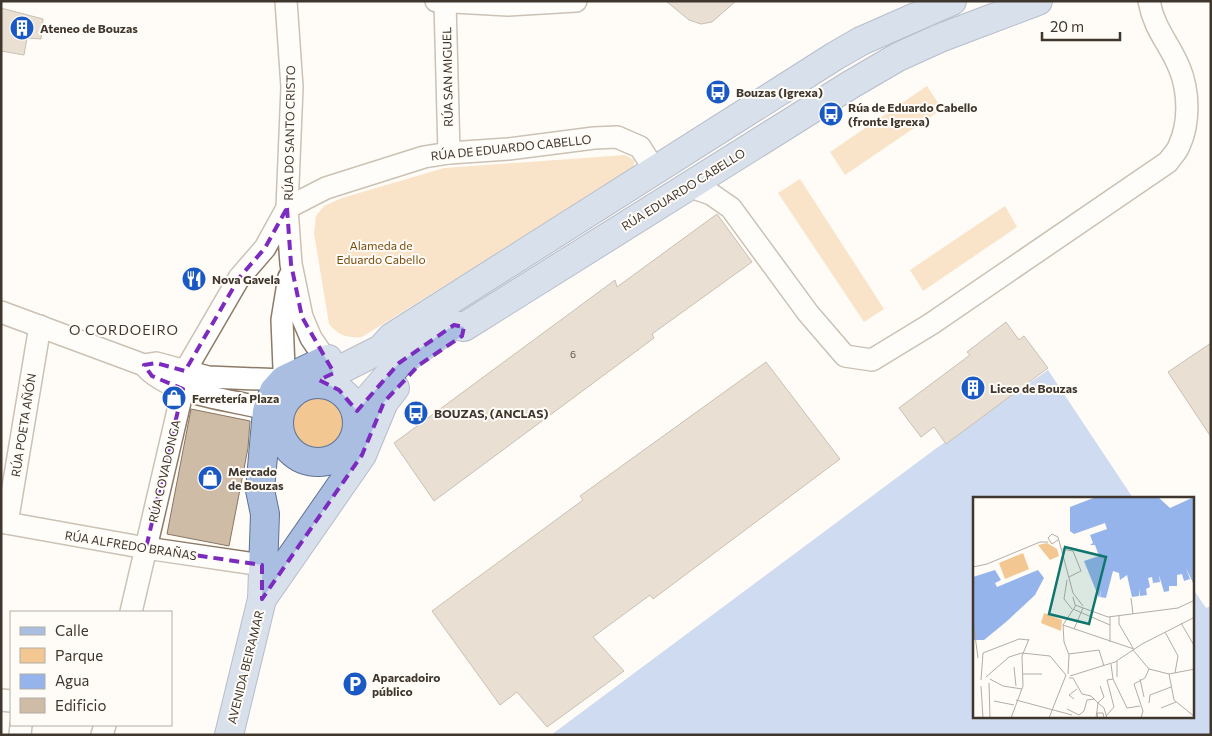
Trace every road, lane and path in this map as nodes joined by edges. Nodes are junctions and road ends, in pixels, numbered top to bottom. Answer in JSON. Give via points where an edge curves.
{"nodes":[{"id":1,"x":286,"y":1,"type":"edge"},
{"id":2,"x":436,"y":1,"type":"edge"},
{"id":3,"x":576,"y":1,"type":"edge"},
{"id":4,"x":952,"y":1,"type":"edge"},
{"id":5,"x":1038,"y":1,"type":"edge"},
{"id":6,"x":1149,"y":1,"type":"edge"},
{"id":7,"x":445,"y":2,"type":"edge"},
{"id":8,"x":508,"y":3,"type":"edge"},
{"id":9,"x":449,"y":153,"type":"junction"},
{"id":10,"x":654,"y":169,"type":"junction"},
{"id":11,"x":688,"y":186,"type":"junction"},
{"id":12,"x":287,"y":208,"type":"junction"},
{"id":13,"x":291,"y":264,"type":"junction"},
{"id":14,"x":1,"y":312,"type":"edge"},
{"id":15,"x":40,"y":326,"type":"junction"},
{"id":16,"x":464,"y":327,"type":"junction"},
{"id":17,"x":184,"y":380,"type":"junction"},
{"id":18,"x":335,"y":385,"type":"junction"},
{"id":19,"x":279,"y":411,"type":"junction"},
{"id":20,"x":339,"y":456,"type":"junction"},
{"id":21,"x":4,"y":523,"type":"edge"},
{"id":22,"x":146,"y":548,"type":"junction"},
{"id":23,"x":292,"y":553,"type":"junction"},
{"id":24,"x":262,"y":565,"type":"junction"},
{"id":25,"x":262,"y":599,"type":"junction"},
{"id":26,"x":131,"y":611,"type":"edge"},
{"id":27,"x":228,"y":735,"type":"edge"}],
"edges":[{"from":1,"to":12,"type":"street","name":"RÚA DO SANTO CRISTO","via":[[292,87]]},
{"from":2,"to":7,"type":"street"},
{"from":3,"to":8,"type":"street"},
{"from":4,"to":10,"type":"main road","name":"RÚA EDUARDO CABELLO","via":[[846,49]]},
{"from":5,"to":11,"type":"main road","name":"RÚA EDUARDO CABELLO","via":[[898,57]]},
{"from":6,"to":11,"type":"street","via":[[1152,19],[1187,87],[1187,114],[1180,146],[1168,162],[931,324],[872,360],[845,356],[808,313],[731,208],[711,194]]},
{"from":7,"to":8,"type":"street"},
{"from":7,"to":9,"type":"street","name":"RÚA SAN MIGUEL"},
{"from":9,"to":10,"type":"street","name":"RÚA DE EDUARDO CABELLO","via":[[617,137],[640,147]]},
{"from":9,"to":12,"type":"street","name":"RÚA DE EDUARDO CABELLO","via":[[424,157],[326,188]]},
{"from":10,"to":18,"type":"main road","name":"RÚA EDUARDO CABELLO","via":[[392,337],[374,338]]},
{"from":11,"to":16,"type":"main road","name":"RÚA EDUARDO CABELLO"},
{"from":12,"to":13,"type":"street","name":"RÚA DO SANTO CRISTO"},
{"from":12,"to":17,"type":"street","via":[[265,248],[240,278]]},
{"from":13,"to":18,"type":"street","name":"RÚA DO SANTO CRISTO","via":[[302,317]]},
{"from":13,"to":19,"type":"street","name":"RÚA DO SANTO CRISTO","via":[[282,320]]},
{"from":14,"to":15,"type":"street"},
{"from":15,"to":17,"type":"street","via":[[144,365],[152,376]]},
{"from":15,"to":21,"type":"street","name":"RÚA POETA AÑÓN"},
{"from":16,"to":18,"type":"main road","name":"RÚA EDUARDO CABELLO","via":[[454,325],[399,363]]},
{"from":16,"to":23,"type":"main road","via":[[462,336],[419,365],[384,402],[362,456]]},
{"from":17,"to":19,"type":"street"},
{"from":17,"to":19,"type":"street","via":[[208,377],[240,380]]},
{"from":17,"to":22,"type":"street","name":"RÚA COVADONGA"},
{"from":18,"to":19,"type":"main road","name":"RÚA EDUARDO CABELLO"},
{"from":18,"to":20,"type":"main road","via":[[357,425],[355,437]]},
{"from":19,"to":20,"type":"main road","via":[[291,452],[314,462]]},
{"from":19,"to":24,"type":"main road","name":"AVENIDA BEIRAMAR","via":[[273,496],[265,514]]},
{"from":20,"to":23,"type":"main road","name":"AVENIDA BEIRAMAR","via":[[291,538]]},
{"from":21,"to":22,"type":"street","name":"RÚA ALFREDO BRAÑAS"},
{"from":22,"to":24,"type":"street","name":"RÚA ALFREDO BRAÑAS"},
{"from":22,"to":26,"type":"street","name":"RÚA COVADONGA"},
{"from":23,"to":25,"type":"main road","name":"AVENIDA BEIRAMAR"},
{"from":24,"to":25,"type":"main road","name":"AVENIDA BEIRAMAR"},
{"from":25,"to":27,"type":"main road","name":"AVENIDA BEIRAMAR"}]}
